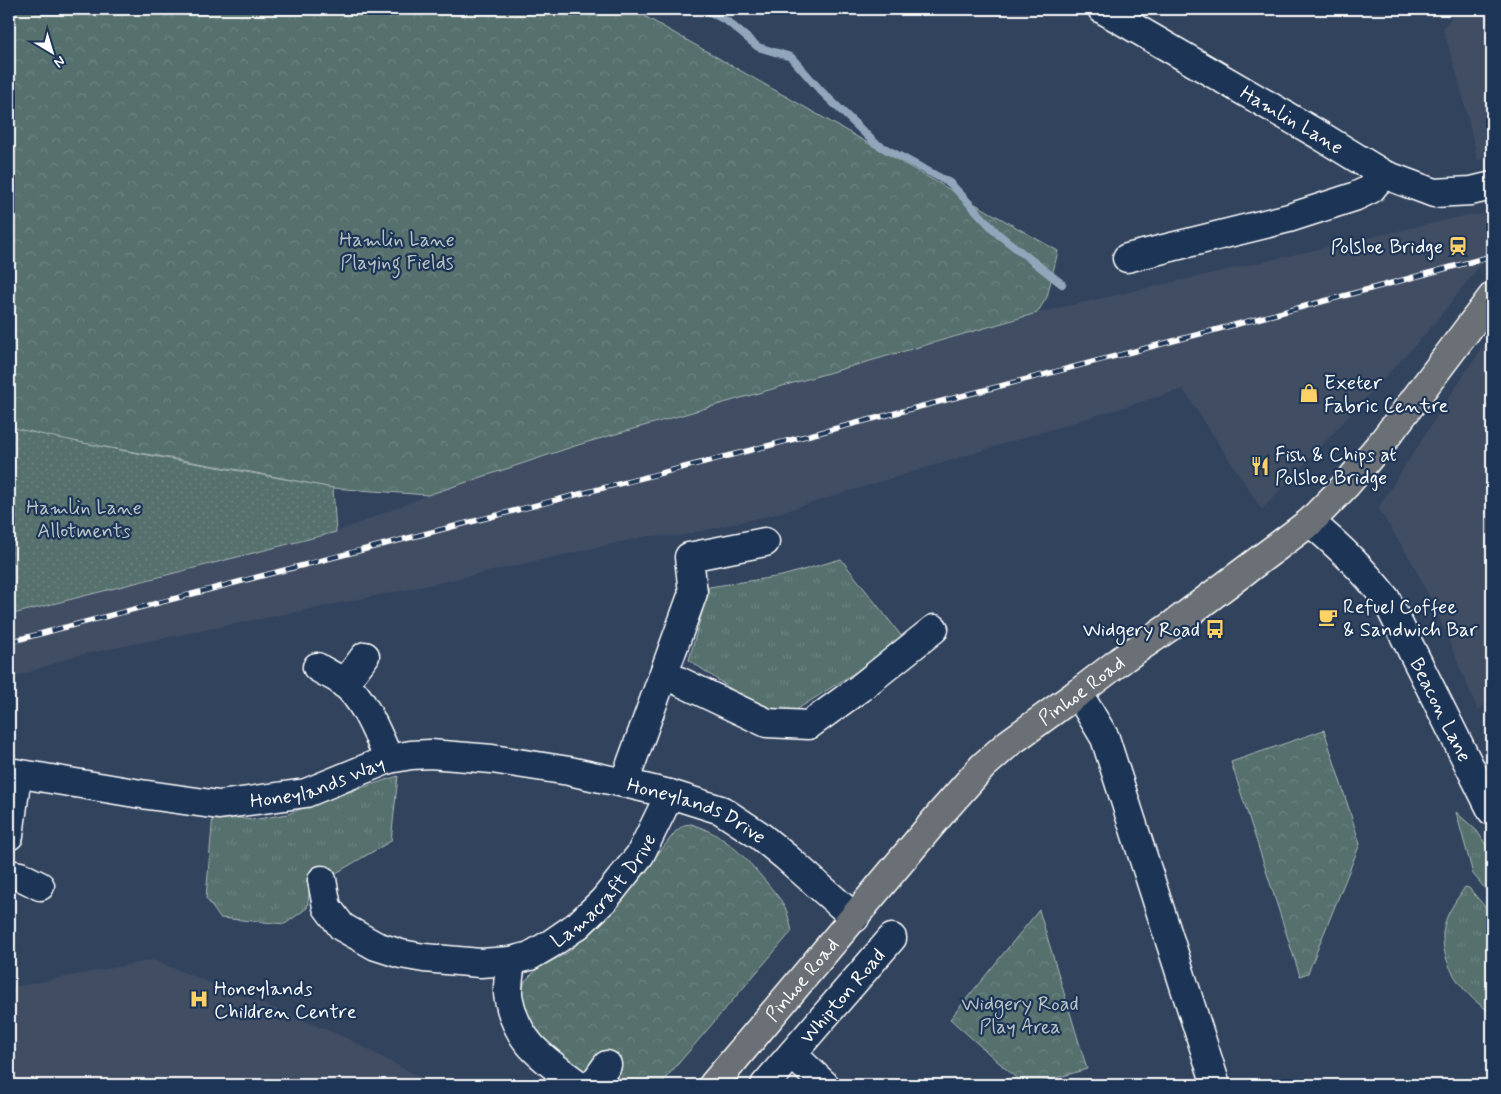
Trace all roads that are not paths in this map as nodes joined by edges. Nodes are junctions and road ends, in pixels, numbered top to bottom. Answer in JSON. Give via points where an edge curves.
{"nodes":[{"id":1,"x":1102,"y":9,"type":"edge"},
{"id":2,"x":1383,"y":174,"type":"junction"},
{"id":3,"x":1492,"y":186,"type":"edge"},
{"id":4,"x":1127,"y":258,"type":"dead end"},
{"id":5,"x":1492,"y":297,"type":"edge"},
{"id":6,"x":1310,"y":522,"type":"junction"},
{"id":7,"x":765,"y":542,"type":"dead end"},
{"id":8,"x":934,"y":629,"type":"dead end"},
{"id":9,"x":366,"y":656,"type":"dead end"},
{"id":10,"x":317,"y":668,"type":"dead end"},
{"id":11,"x":664,"y":674,"type":"junction"},
{"id":12,"x":344,"y":684,"type":"junction"},
{"id":13,"x":1078,"y":694,"type":"junction"},
{"id":14,"x":389,"y":759,"type":"junction"},
{"id":15,"x":13,"y":773,"type":"edge"},
{"id":16,"x":624,"y":783,"type":"junction"},
{"id":17,"x":670,"y":794,"type":"junction"},
{"id":18,"x":1492,"y":811,"type":"edge"},
{"id":19,"x":9,"y":836,"type":"edge"},
{"id":20,"x":9,"y":874,"type":"edge"},
{"id":21,"x":322,"y":880,"type":"dead end"},
{"id":22,"x":40,"y":886,"type":"dead end"},
{"id":23,"x":854,"y":918,"type":"junction"},
{"id":24,"x":892,"y":938,"type":"dead end"},
{"id":25,"x":511,"y":961,"type":"junction"},
{"id":26,"x":792,"y":1054,"type":"junction"},
{"id":27,"x":579,"y":1085,"type":"edge"},
{"id":28,"x":713,"y":1085,"type":"edge"},
{"id":29,"x":765,"y":1085,"type":"edge"},
{"id":30,"x":825,"y":1085,"type":"edge"},
{"id":31,"x":1216,"y":1085,"type":"edge"}],
"edges":[{"from":1,"to":2,"type":"street","name":"Hamlin Lane"},
{"from":2,"to":3,"type":"street","name":"Hamlin Lane","via":[[1434,193]]},
{"from":2,"to":4,"type":"street","via":[[1371,189],[1354,197],[1289,218]]},
{"from":5,"to":6,"type":"main road","name":"Pinhoe Road","via":[[1384,440],[1346,486]]},
{"from":6,"to":13,"type":"main road","name":"Pinhoe Road"},
{"from":6,"to":18,"type":"street","name":"Beacon Lane","via":[[1340,546],[1386,599]]},
{"from":7,"to":11,"type":"street","name":"Honeylands Drive","via":[[690,557],[693,593]]},
{"from":8,"to":11,"type":"street","via":[[809,725],[768,722]]},
{"from":9,"to":12,"type":"street"},
{"from":10,"to":12,"type":"street"},
{"from":11,"to":16,"type":"street","name":"Honeylands Drive"},
{"from":12,"to":14,"type":"street","via":[[365,710]]},
{"from":13,"to":23,"type":"main road","name":"Pinhoe Road","via":[[1009,743],[983,766]]},
{"from":13,"to":31,"type":"street","via":[[1105,738]]},
{"from":14,"to":15,"type":"street","name":"Honeylands Way","via":[[306,793],[219,804]]},
{"from":14,"to":16,"type":"street","name":"Honeylands Way","via":[[430,754],[492,759]]},
{"from":15,"to":19,"type":"street"},
{"from":16,"to":17,"type":"street","name":"Honeylands Drive"},
{"from":17,"to":23,"type":"street","name":"Honeylands Drive","via":[[720,810],[751,830]]},
{"from":17,"to":25,"type":"street","name":"Lamacraft Drive","via":[[640,855],[604,900],[578,925],[552,943],[530,956]]},
{"from":20,"to":22,"type":"street"},
{"from":21,"to":25,"type":"street","name":"Lamacraft Drive","via":[[327,907],[342,927],[376,946],[424,958],[480,963]]},
{"from":23,"to":28,"type":"main road","name":"Pinhoe Road"},
{"from":24,"to":26,"type":"street","name":"Whipton Road"},
{"from":25,"to":27,"type":"street","via":[[508,999],[525,1040],[540,1057]]},
{"from":26,"to":29,"type":"street","name":"Whipton Road"},
{"from":26,"to":30,"type":"street","name":"Whipton Road"}]}
